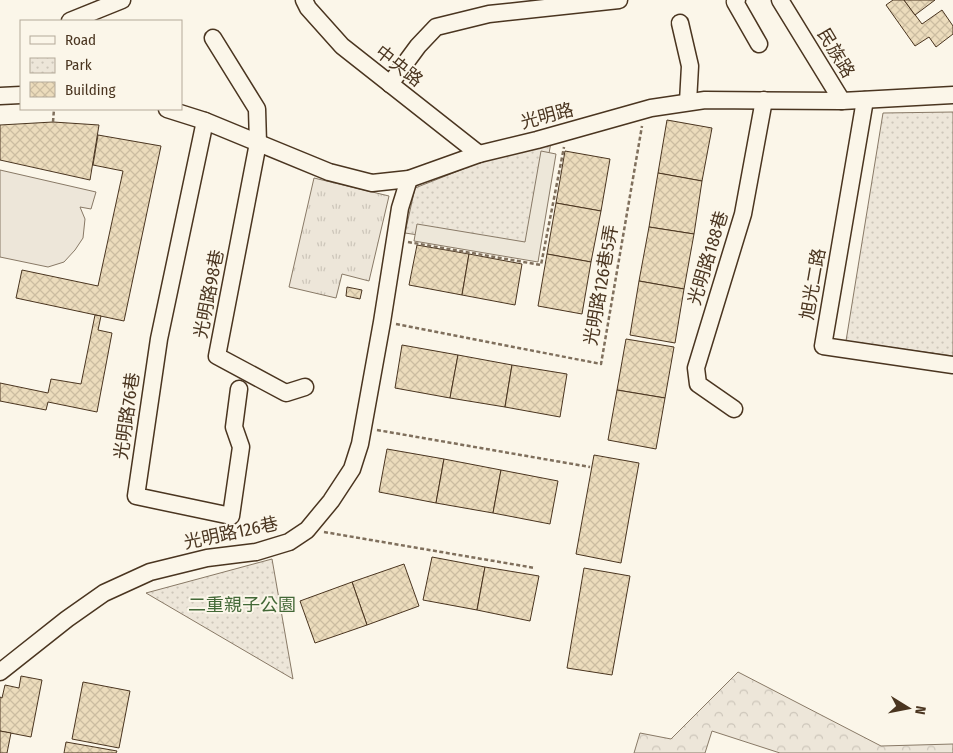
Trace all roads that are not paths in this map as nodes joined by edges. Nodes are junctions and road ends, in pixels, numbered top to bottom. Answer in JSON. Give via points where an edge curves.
{"nodes":[{"id":1,"x":122,"y":0,"type":"edge"},
{"id":2,"x":304,"y":0,"type":"edge"},
{"id":3,"x":619,"y":0,"type":"edge"},
{"id":4,"x":737,"y":0,"type":"edge"},
{"id":5,"x":780,"y":0,"type":"edge"},
{"id":6,"x":490,"y":7,"type":"edge"},
{"id":7,"x":72,"y":20,"type":"edge"},
{"id":8,"x":680,"y":24,"type":"dead end"},
{"id":9,"x":213,"y":38,"type":"dead end"},
{"id":10,"x":759,"y":44,"type":"dead end"},
{"id":11,"x":390,"y":84,"type":"junction"},
{"id":12,"x":20,"y":95,"type":"edge"},
{"id":13,"x":953,"y":95,"type":"edge"},
{"id":14,"x":0,"y":96,"type":"edge"},
{"id":15,"x":764,"y":100,"type":"junction"},
{"id":16,"x":864,"y":100,"type":"junction"},
{"id":17,"x":842,"y":101,"type":"junction"},
{"id":18,"x":688,"y":102,"type":"junction"},
{"id":19,"x":170,"y":110,"type":"edge"},
{"id":20,"x":205,"y":121,"type":"junction"},
{"id":21,"x":258,"y":143,"type":"junction"},
{"id":22,"x":479,"y":154,"type":"junction"},
{"id":23,"x":408,"y":179,"type":"junction"},
{"id":24,"x":953,"y":365,"type":"edge"},
{"id":25,"x":305,"y":388,"type":"dead end"},
{"id":26,"x":238,"y":389,"type":"dead end"},
{"id":27,"x":734,"y":409,"type":"dead end"},
{"id":28,"x":0,"y":672,"type":"edge"}],
"edges":[{"from":1,"to":7,"type":"street"},
{"from":2,"to":11,"type":"street","name":"中央路","via":[[342,46]]},
{"from":3,"to":6,"type":"street"},
{"from":4,"to":10,"type":"street","via":[[735,2]]},
{"from":5,"to":17,"type":"street","name":"民族路"},
{"from":6,"to":11,"type":"street","via":[[436,27]]},
{"from":8,"to":18,"type":"street","via":[[690,66]]},
{"from":9,"to":21,"type":"street","via":[[257,109]]},
{"from":11,"to":22,"type":"street","name":"中央路"},
{"from":12,"to":14,"type":"street"},
{"from":13,"to":16,"type":"street","name":"光明路"},
{"from":15,"to":17,"type":"street","name":"光明路"},
{"from":15,"to":18,"type":"street","name":"光明路"},
{"from":15,"to":27,"type":"street","name":"光明路188巷","via":[[743,214],[696,368],[698,384]]},
{"from":16,"to":17,"type":"street","name":"光明路"},
{"from":16,"to":24,"type":"street","name":"旭光二路","via":[[823,346]]},
{"from":18,"to":22,"type":"street","name":"光明路","via":[[645,110]]},
{"from":19,"to":20,"type":"street","name":"光明路"},
{"from":20,"to":21,"type":"street","name":"光明路"},
{"from":20,"to":26,"type":"street","name":"光明路76巷","via":[[159,339],[136,496],[231,516],[241,447],[234,427]]},
{"from":21,"to":23,"type":"street","name":"光明路","via":[[329,172],[372,183]]},
{"from":21,"to":25,"type":"street","name":"光明路98巷","via":[[217,356],[286,393]]},
{"from":22,"to":23,"type":"street","name":"光明路"},
{"from":23,"to":28,"type":"street","name":"光明路126巷","via":[[394,240],[363,428],[352,469],[331,501],[307,530],[289,542],[256,552],[207,558],[150,572],[104,594]]}]}
